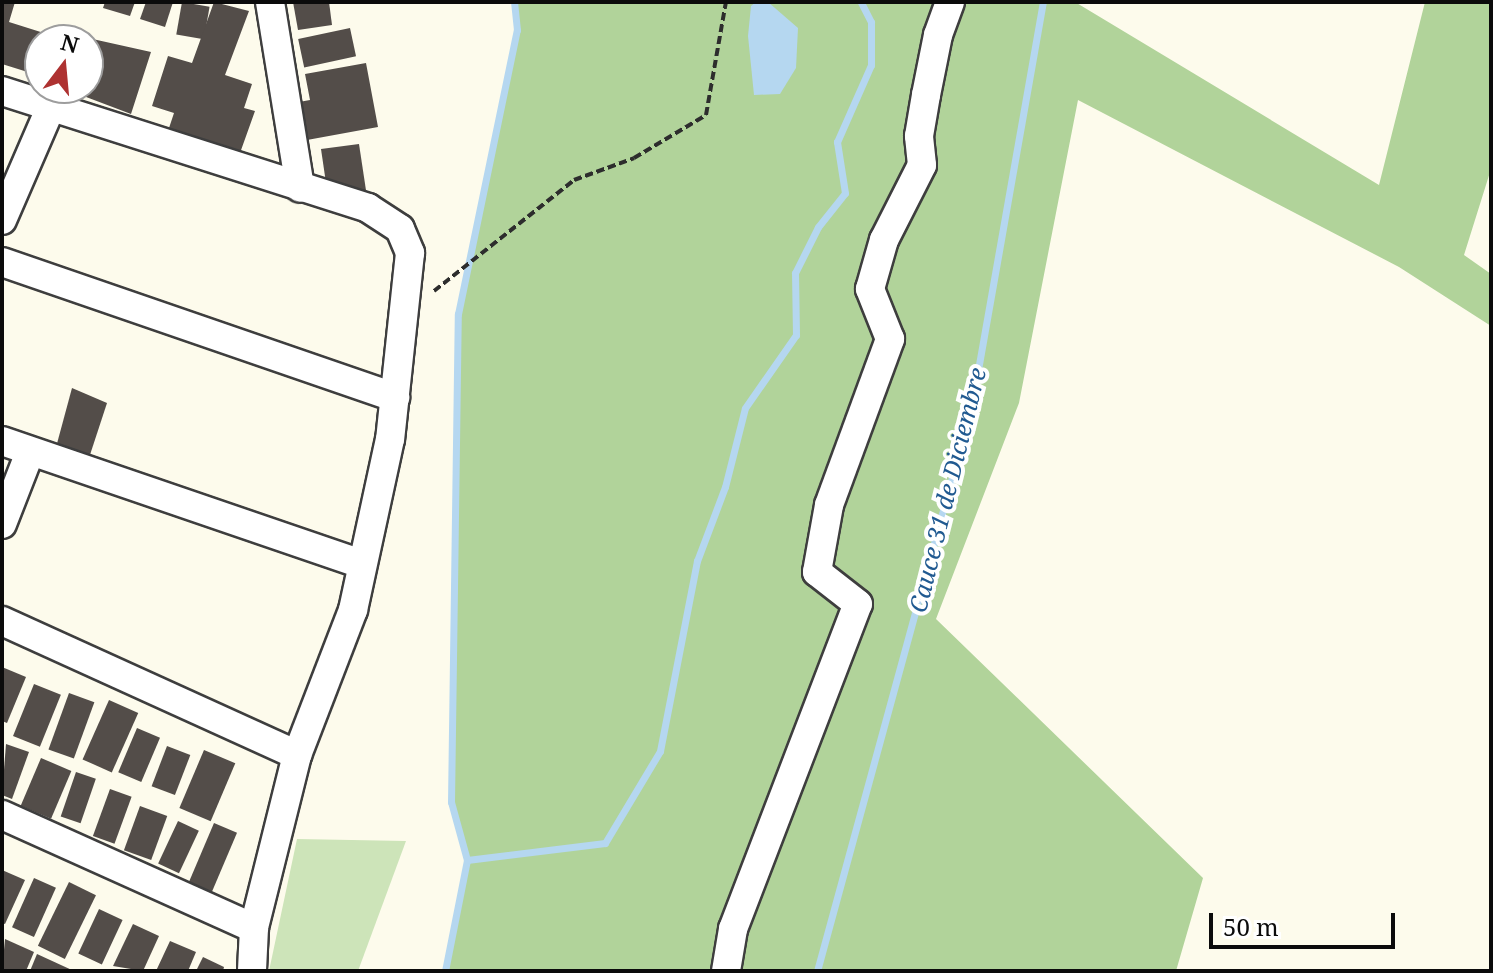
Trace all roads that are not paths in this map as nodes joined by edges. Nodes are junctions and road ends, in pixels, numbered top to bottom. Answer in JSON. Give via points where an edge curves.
{"nodes":[{"id":1,"x":270,"y":2,"type":"edge"},
{"id":2,"x":950,"y":2,"type":"edge"},
{"id":3,"x":2,"y":91,"type":"edge"},
{"id":4,"x":51,"y":107,"type":"junction"},
{"id":5,"x":300,"y":188,"type":"junction"},
{"id":6,"x":2,"y":220,"type":"edge"},
{"id":7,"x":2,"y":262,"type":"edge"},
{"id":8,"x":395,"y":397,"type":"junction"},
{"id":9,"x":2,"y":441,"type":"edge"},
{"id":10,"x":30,"y":452,"type":"junction"},
{"id":11,"x":2,"y":524,"type":"edge"},
{"id":12,"x":362,"y":564,"type":"junction"},
{"id":13,"x":2,"y":621,"type":"edge"},
{"id":14,"x":297,"y":755,"type":"junction"},
{"id":15,"x":2,"y":815,"type":"edge"},
{"id":16,"x":254,"y":928,"type":"junction"},
{"id":17,"x":252,"y":971,"type":"edge"},
{"id":18,"x":726,"y":971,"type":"edge"}],
"edges":[{"from":1,"to":5,"type":"street"},
{"from":2,"to":18,"type":"street","via":[[926,95],[919,136],[922,165],[884,240],[870,289],[890,339],[829,505],[817,572],[858,604],[733,929]]},
{"from":3,"to":4,"type":"street"},
{"from":4,"to":5,"type":"street"},
{"from":4,"to":6,"type":"street"},
{"from":5,"to":8,"type":"street","via":[[368,208],[400,229],[410,253]]},
{"from":7,"to":8,"type":"street"},
{"from":8,"to":12,"type":"street"},
{"from":9,"to":10,"type":"street"},
{"from":10,"to":11,"type":"street"},
{"from":10,"to":12,"type":"street"},
{"from":12,"to":14,"type":"street","via":[[353,610]]},
{"from":13,"to":14,"type":"street"},
{"from":14,"to":16,"type":"street"},
{"from":15,"to":16,"type":"street"},
{"from":16,"to":17,"type":"street"}]}
